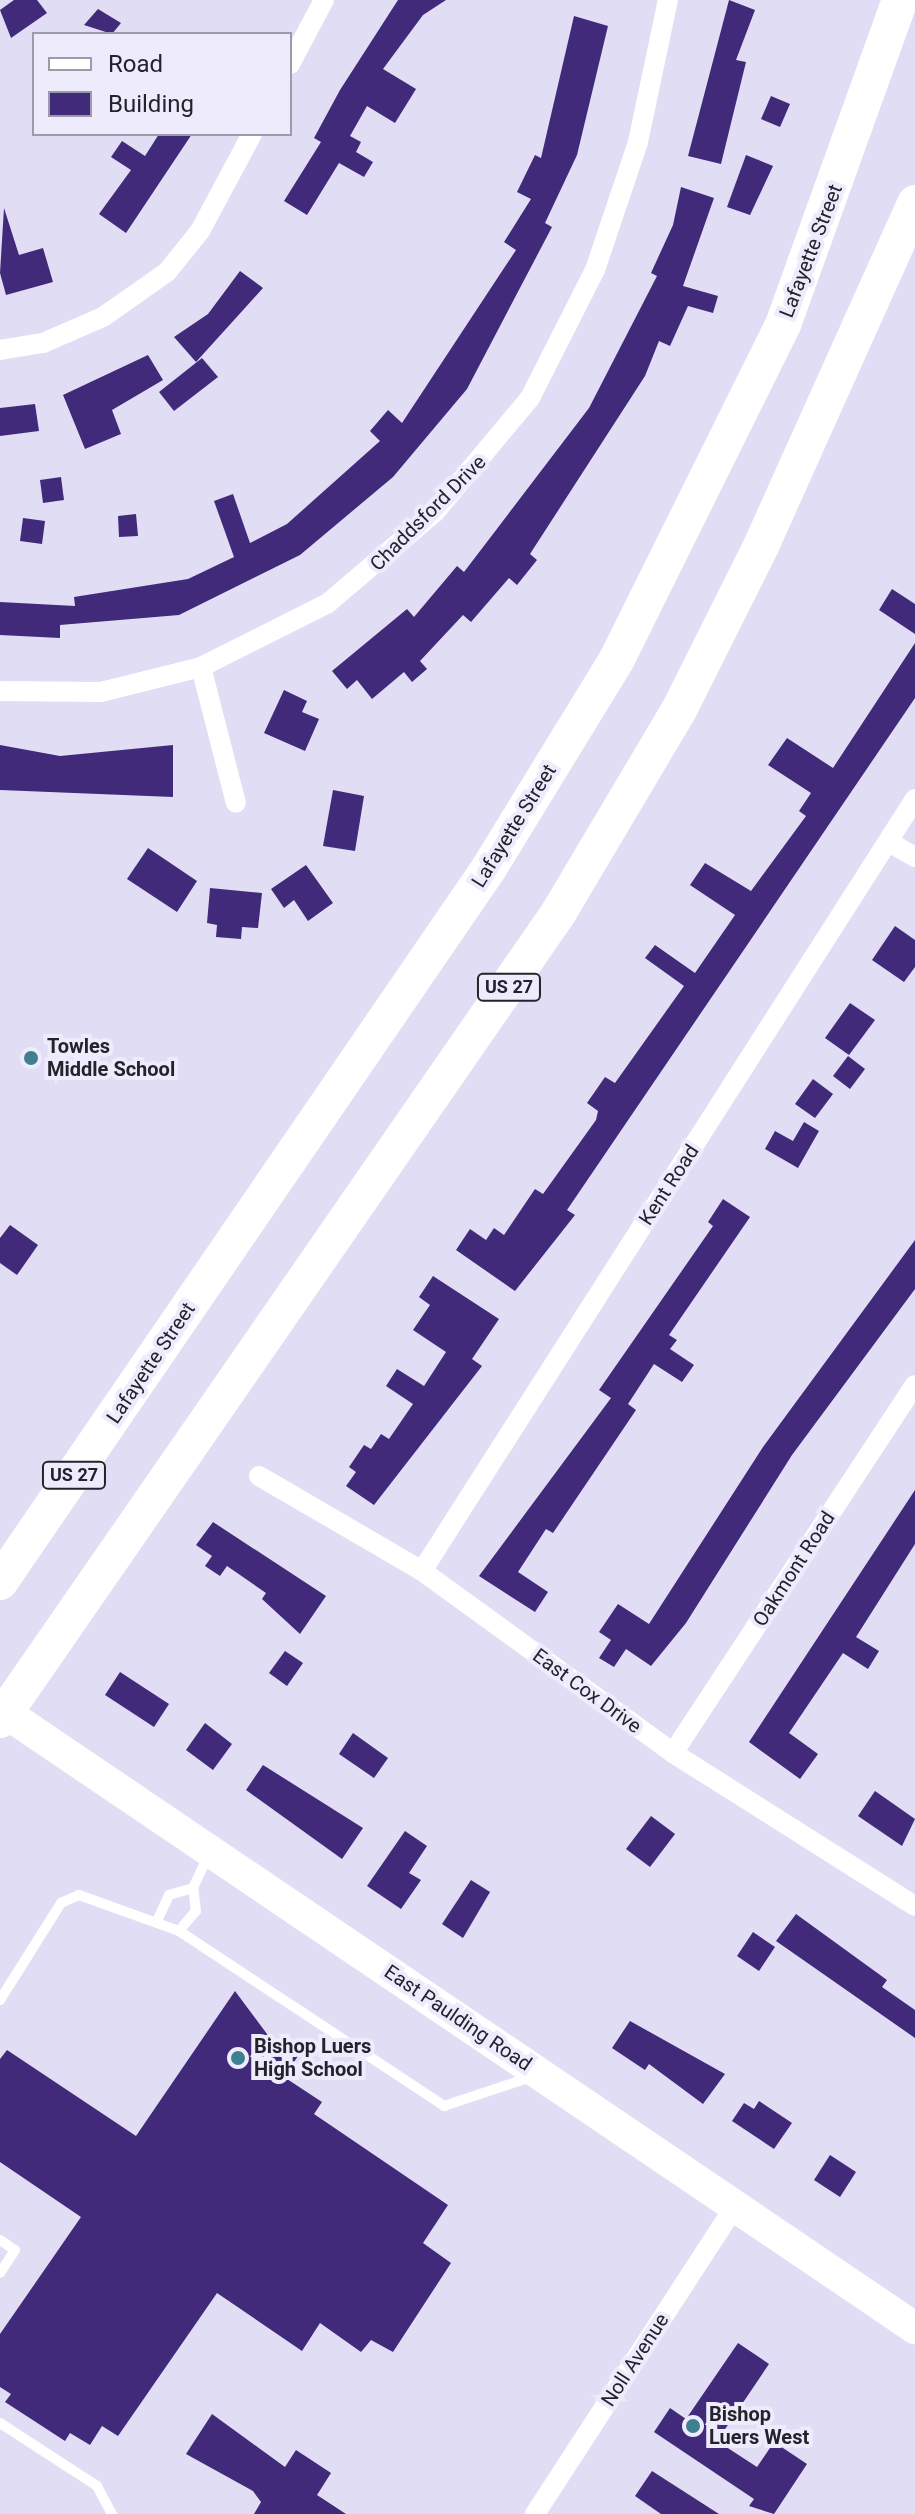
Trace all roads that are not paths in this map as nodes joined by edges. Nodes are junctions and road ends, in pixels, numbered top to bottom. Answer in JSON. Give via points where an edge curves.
{"nodes":[{"id":1,"x":324,"y":0,"type":"edge"},
{"id":2,"x":668,"y":0,"type":"edge"},
{"id":3,"x":900,"y":0,"type":"edge"},
{"id":4,"x":292,"y":60,"type":"edge"},
{"id":5,"x":251,"y":136,"type":"edge"},
{"id":6,"x":915,"y":203,"type":"edge"},
{"id":7,"x":0,"y":350,"type":"edge"},
{"id":8,"x":201,"y":667,"type":"junction"},
{"id":9,"x":0,"y":691,"type":"edge"},
{"id":10,"x":915,"y":799,"type":"edge"},
{"id":11,"x":236,"y":803,"type":"dead end"},
{"id":12,"x":889,"y":842,"type":"junction"},
{"id":13,"x":915,"y":857,"type":"edge"},
{"id":14,"x":915,"y":1385,"type":"edge"},
{"id":15,"x":259,"y":1476,"type":"dead end"},
{"id":16,"x":422,"y":1571,"type":"junction"},
{"id":17,"x":0,"y":1582,"type":"edge"},
{"id":18,"x":2,"y":1714,"type":"edge"},
{"id":19,"x":673,"y":1753,"type":"junction"},
{"id":20,"x":210,"y":1851,"type":"junction"},
{"id":21,"x":193,"y":1888,"type":"junction"},
{"id":22,"x":915,"y":1906,"type":"edge"},
{"id":23,"x":157,"y":1921,"type":"junction"},
{"id":24,"x":179,"y":1931,"type":"junction"},
{"id":25,"x":0,"y":2000,"type":"edge"},
{"id":26,"x":540,"y":2074,"type":"junction"},
{"id":27,"x":735,"y":2206,"type":"junction"},
{"id":28,"x":0,"y":2240,"type":"edge"},
{"id":29,"x":0,"y":2273,"type":"edge"},
{"id":30,"x":915,"y":2328,"type":"edge"},
{"id":31,"x":0,"y":2423,"type":"edge"},
{"id":32,"x":112,"y":2514,"type":"edge"},
{"id":33,"x":535,"y":2514,"type":"edge"}],
"edges":[{"from":1,"to":4,"type":"street"},
{"from":2,"to":8,"type":"street","name":"Chaddsford Drive","via":[[620,203],[595,270],[530,398],[463,483],[365,575],[284,629]]},
{"from":3,"to":17,"type":"highway","name":"Lafayette Street","number":"US 27","via":[[784,322],[617,659],[489,868]]},
{"from":5,"to":7,"type":"street","via":[[200,231],[167,272],[103,317],[43,343]]},
{"from":6,"to":18,"type":"highway","number":"US 27","via":[[721,627],[559,912]]},
{"from":8,"to":9,"type":"street","name":"Chaddsford Drive","via":[[101,692]]},
{"from":8,"to":11,"type":"street"},
{"from":10,"to":12,"type":"street","name":"Kent Road"},
{"from":12,"to":13,"type":"street"},
{"from":12,"to":16,"type":"street","name":"Kent Road"},
{"from":14,"to":19,"type":"street","name":"Oakmont Road"},
{"from":15,"to":16,"type":"street","name":"East Cox Drive"},
{"from":16,"to":19,"type":"street","name":"East Cox Drive"},
{"from":18,"to":20,"type":"main road","name":"East Paulding Road"},
{"from":19,"to":22,"type":"street","name":"East Cox Drive"},
{"from":20,"to":21,"type":"lane"},
{"from":20,"to":26,"type":"main road","name":"East Paulding Road"},
{"from":21,"to":23,"type":"lane","via":[[169,1895]]},
{"from":21,"to":24,"type":"lane","via":[[196,1911]]},
{"from":23,"to":24,"type":"lane"},
{"from":23,"to":25,"type":"lane","via":[[92,1897],[70,1897]]},
{"from":24,"to":26,"type":"lane","via":[[444,2106]]},
{"from":26,"to":27,"type":"main road","name":"East Paulding Road"},
{"from":27,"to":30,"type":"main road","name":"East Paulding Road"},
{"from":27,"to":33,"type":"street","name":"Noll Avenue"},
{"from":28,"to":29,"type":"lane","via":[[15,2250]]},
{"from":31,"to":32,"type":"lane","via":[[97,2486]]}]}
